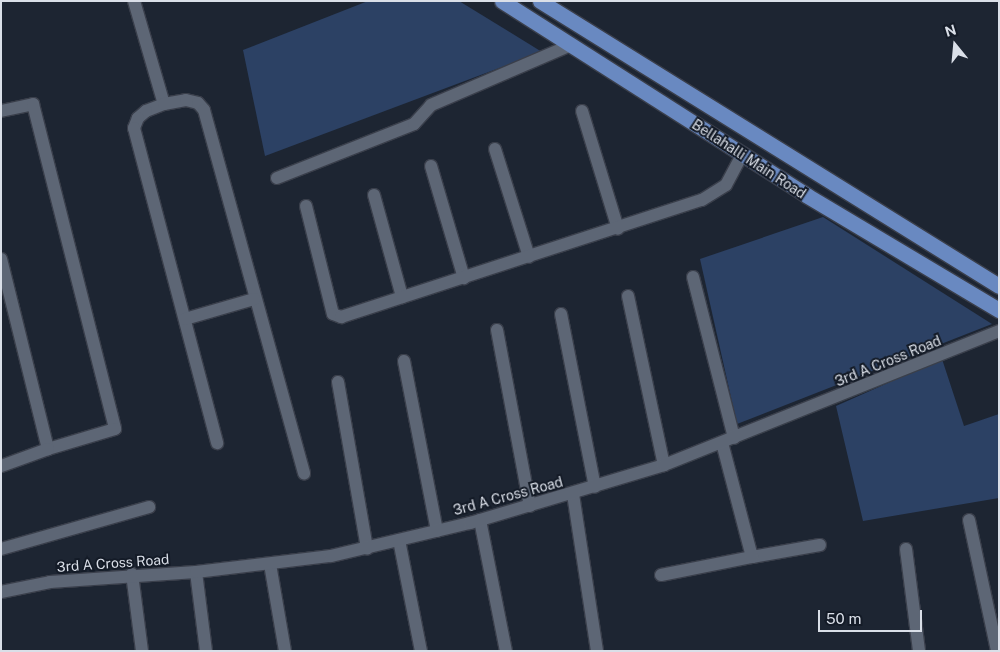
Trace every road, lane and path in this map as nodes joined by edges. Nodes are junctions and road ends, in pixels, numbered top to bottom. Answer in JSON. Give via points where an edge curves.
{"nodes":[{"id":1,"x":134,"y":1,"type":"edge"},
{"id":2,"x":502,"y":1,"type":"edge"},
{"id":3,"x":540,"y":1,"type":"edge"},
{"id":4,"x":571,"y":45,"type":"junction"},
{"id":5,"x":164,"y":104,"type":"junction"},
{"id":6,"x":1,"y":111,"type":"edge"},
{"id":7,"x":582,"y":111,"type":"dead end"},
{"id":8,"x":495,"y":149,"type":"dead end"},
{"id":9,"x":742,"y":155,"type":"junction"},
{"id":10,"x":431,"y":166,"type":"dead end"},
{"id":11,"x":277,"y":178,"type":"dead end"},
{"id":12,"x":374,"y":195,"type":"dead end"},
{"id":13,"x":306,"y":206,"type":"dead end"},
{"id":14,"x":618,"y":229,"type":"junction"},
{"id":15,"x":529,"y":257,"type":"junction"},
{"id":16,"x":1,"y":259,"type":"edge"},
{"id":17,"x":693,"y":277,"type":"dead end"},
{"id":18,"x":464,"y":278,"type":"junction"},
{"id":19,"x":999,"y":286,"type":"edge"},
{"id":20,"x":628,"y":296,"type":"dead end"},
{"id":21,"x":402,"y":297,"type":"junction"},
{"id":22,"x":254,"y":299,"type":"junction"},
{"id":23,"x":999,"y":310,"type":"edge"},
{"id":24,"x":561,"y":314,"type":"dead end"},
{"id":25,"x":185,"y":319,"type":"junction"},
{"id":26,"x":496,"y":330,"type":"dead end"},
{"id":27,"x":999,"y":331,"type":"edge"},
{"id":28,"x":404,"y":362,"type":"dead end"},
{"id":29,"x":338,"y":382,"type":"dead end"},
{"id":30,"x":728,"y":440,"type":"junction"},
{"id":31,"x":217,"y":443,"type":"dead end"},
{"id":32,"x":48,"y":449,"type":"junction"},
{"id":33,"x":664,"y":465,"type":"junction"},
{"id":34,"x":1,"y":466,"type":"edge"},
{"id":35,"x":304,"y":473,"type":"dead end"},
{"id":36,"x":596,"y":487,"type":"junction"},
{"id":37,"x":573,"y":494,"type":"junction"},
{"id":38,"x":530,"y":506,"type":"junction"},
{"id":39,"x":149,"y":507,"type":"dead end"},
{"id":40,"x":480,"y":520,"type":"junction"},
{"id":41,"x":969,"y":520,"type":"dead end"},
{"id":42,"x":437,"y":531,"type":"junction"},
{"id":43,"x":399,"y":540,"type":"junction"},
{"id":44,"x":820,"y":545,"type":"dead end"},
{"id":45,"x":367,"y":548,"type":"junction"},
{"id":46,"x":906,"y":548,"type":"dead end"},
{"id":47,"x":1,"y":550,"type":"edge"},
{"id":48,"x":752,"y":557,"type":"junction"},
{"id":49,"x":270,"y":564,"type":"junction"},
{"id":50,"x":196,"y":572,"type":"junction"},
{"id":51,"x":132,"y":574,"type":"junction"},
{"id":52,"x":661,"y":574,"type":"dead end"},
{"id":53,"x":1,"y":592,"type":"edge"},
{"id":54,"x":142,"y":651,"type":"edge"},
{"id":55,"x":206,"y":651,"type":"edge"},
{"id":56,"x":285,"y":651,"type":"edge"},
{"id":57,"x":421,"y":651,"type":"edge"},
{"id":58,"x":506,"y":651,"type":"edge"},
{"id":59,"x":596,"y":651,"type":"edge"},
{"id":60,"x":920,"y":651,"type":"edge"},
{"id":61,"x":997,"y":651,"type":"edge"}],
"edges":[{"from":1,"to":5,"type":"street"},
{"from":2,"to":4,"type":"main road","name":"Bellahalli Main Road"},
{"from":3,"to":19,"type":"main road","name":"Bellahalli Main Road"},
{"from":4,"to":9,"type":"main road","name":"Bellahalli Main Road"},
{"from":4,"to":11,"type":"street","via":[[431,105],[414,124]]},
{"from":5,"to":22,"type":"street","via":[[186,100],[198,103],[204,110]]},
{"from":5,"to":25,"type":"street","via":[[146,111],[134,128]]},
{"from":6,"to":32,"type":"street","via":[[34,104],[115,429]]},
{"from":7,"to":14,"type":"street"},
{"from":8,"to":15,"type":"street"},
{"from":9,"to":14,"type":"street","via":[[726,185],[716,194]]},
{"from":9,"to":23,"type":"main road","name":"Bellahalli Main Road"},
{"from":10,"to":18,"type":"street"},
{"from":12,"to":21,"type":"street"},
{"from":13,"to":21,"type":"street","via":[[333,314],[341,317]]},
{"from":14,"to":15,"type":"street"},
{"from":15,"to":18,"type":"street"},
{"from":16,"to":32,"type":"street"},
{"from":17,"to":30,"type":"street"},
{"from":18,"to":21,"type":"street"},
{"from":20,"to":33,"type":"street"},
{"from":22,"to":25,"type":"street"},
{"from":22,"to":35,"type":"street"},
{"from":24,"to":36,"type":"street"},
{"from":25,"to":31,"type":"street"},
{"from":26,"to":38,"type":"street"},
{"from":27,"to":30,"type":"street","name":"3rd A Cross Road"},
{"from":28,"to":42,"type":"street"},
{"from":29,"to":45,"type":"street"},
{"from":30,"to":33,"type":"street","name":"3rd A Cross Road"},
{"from":30,"to":48,"type":"street"},
{"from":32,"to":34,"type":"street"},
{"from":33,"to":36,"type":"street","name":"3rd A Cross Road"},
{"from":36,"to":37,"type":"street","name":"3rd A Cross Road"},
{"from":37,"to":38,"type":"street","name":"3rd A Cross Road"},
{"from":37,"to":59,"type":"street"},
{"from":38,"to":40,"type":"street","name":"3rd A Cross Road"},
{"from":39,"to":47,"type":"street"},
{"from":40,"to":42,"type":"street","name":"3rd A Cross Road"},
{"from":40,"to":58,"type":"street"},
{"from":41,"to":61,"type":"street"},
{"from":42,"to":43,"type":"street","name":"3rd A Cross Road"},
{"from":43,"to":45,"type":"street","name":"3rd A Cross Road"},
{"from":43,"to":57,"type":"street"},
{"from":44,"to":48,"type":"street"},
{"from":45,"to":49,"type":"street","name":"3rd A Cross Road"},
{"from":46,"to":60,"type":"street"},
{"from":48,"to":52,"type":"street"},
{"from":49,"to":50,"type":"street","name":"3rd A Cross Road"},
{"from":49,"to":56,"type":"street"},
{"from":50,"to":51,"type":"street","name":"3rd A Cross Road"},
{"from":50,"to":55,"type":"street"},
{"from":51,"to":53,"type":"street","name":"3rd A Cross Road","via":[[50,582]]},
{"from":51,"to":54,"type":"street"}]}
